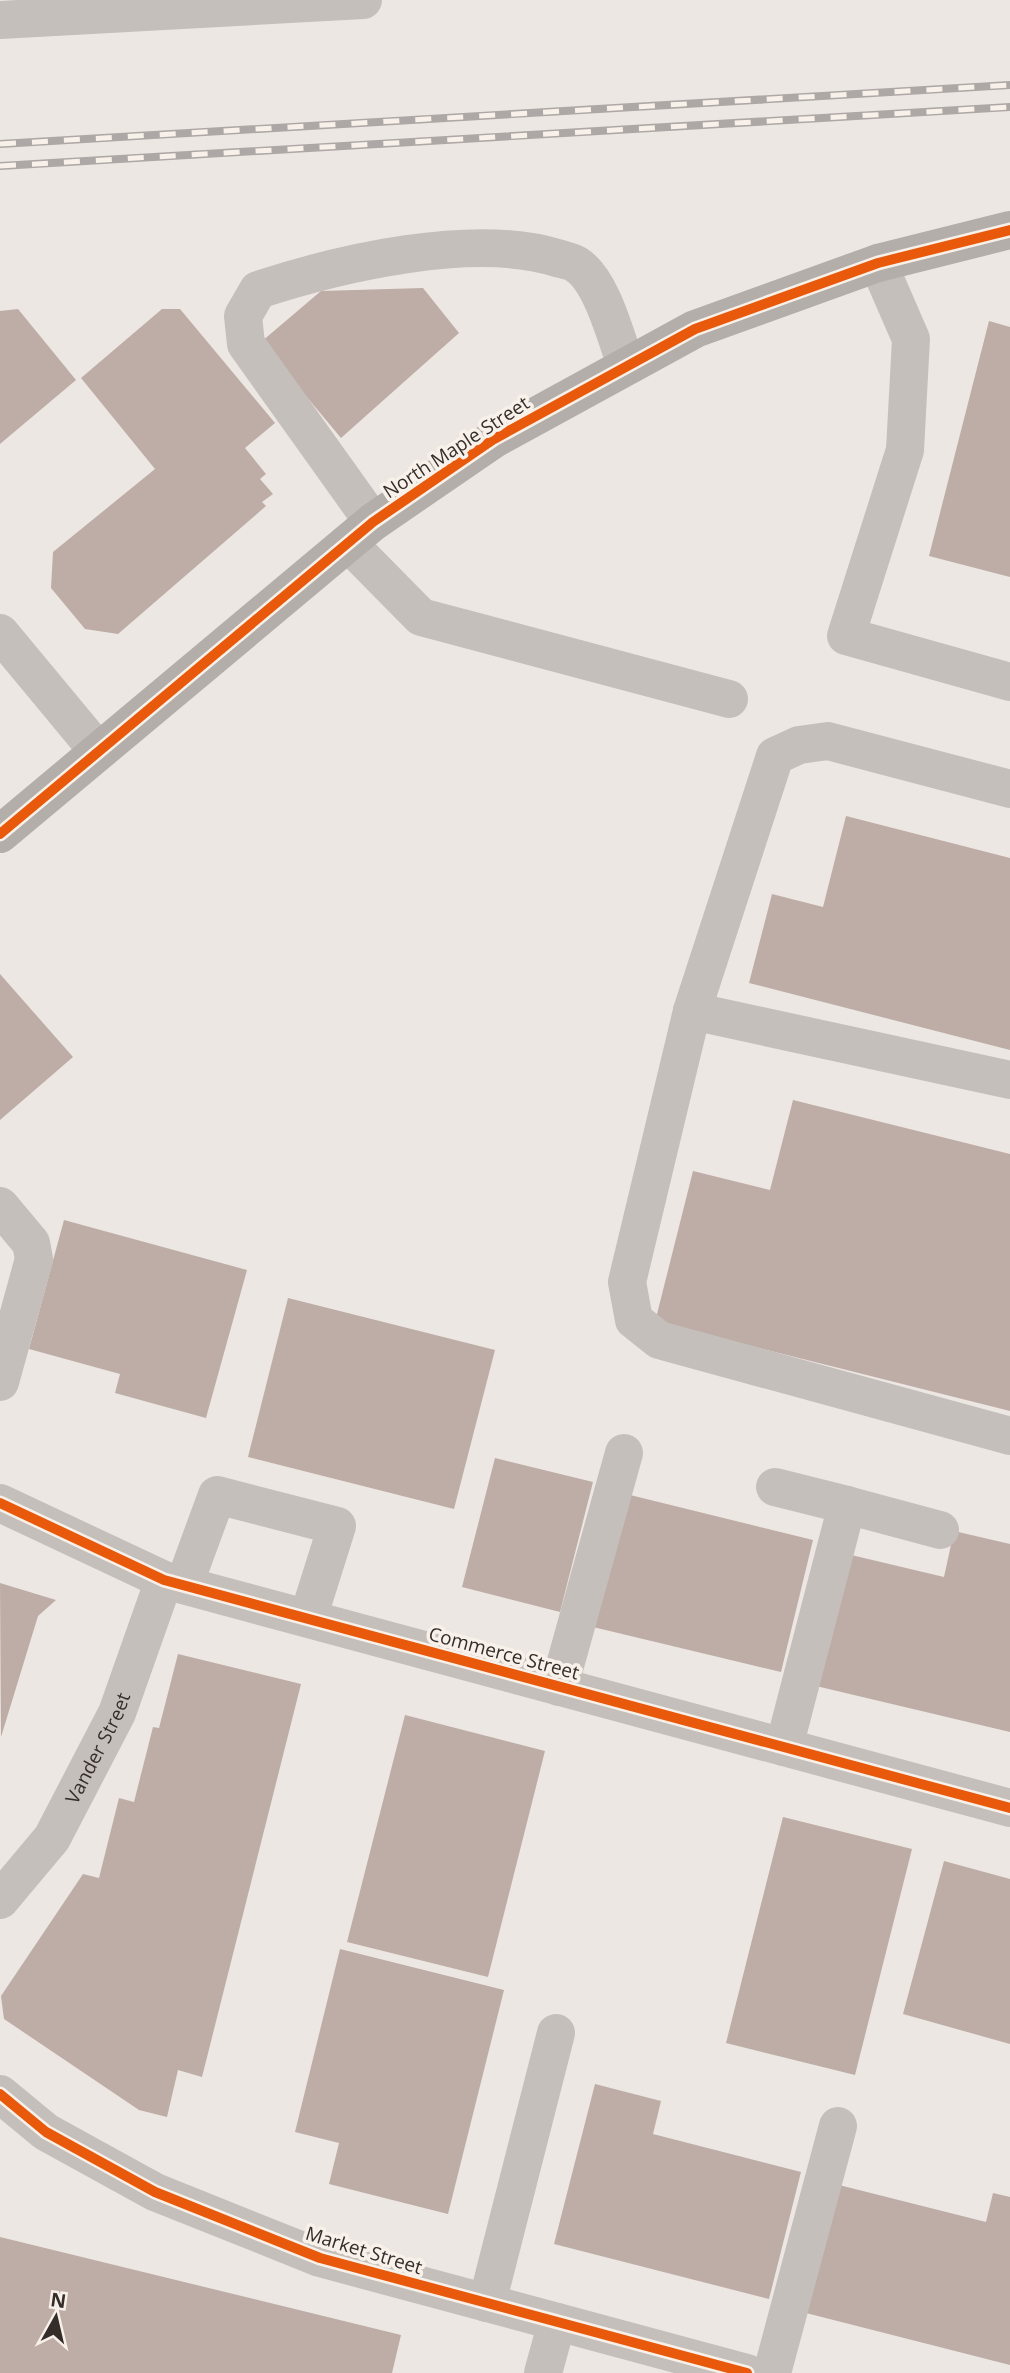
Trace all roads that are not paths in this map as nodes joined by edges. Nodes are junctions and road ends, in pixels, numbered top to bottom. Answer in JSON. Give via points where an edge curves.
{"nodes":[{"id":1,"x":363,"y":0,"type":"edge"},
{"id":2,"x":0,"y":20,"type":"edge"},
{"id":3,"x":1010,"y":230,"type":"edge"},
{"id":4,"x":878,"y":263,"type":"junction"},
{"id":5,"x":626,"y":365,"type":"junction"},
{"id":6,"x":360,"y":532,"type":"junction"},
{"id":7,"x":0,"y":633,"type":"edge"},
{"id":8,"x":1010,"y":682,"type":"edge"},
{"id":9,"x":729,"y":699,"type":"dead end"},
{"id":10,"x":98,"y":751,"type":"junction"},
{"id":11,"x":1010,"y":789,"type":"edge"},
{"id":12,"x":0,"y":834,"type":"edge"},
{"id":13,"x":692,"y":1011,"type":"junction"},
{"id":14,"x":1010,"y":1080,"type":"edge"},
{"id":15,"x":0,"y":1206,"type":"edge"},
{"id":16,"x":0,"y":1382,"type":"edge"},
{"id":17,"x":1010,"y":1436,"type":"edge"},
{"id":18,"x":624,"y":1453,"type":"dead end"},
{"id":19,"x":775,"y":1487,"type":"dead end"},
{"id":20,"x":0,"y":1503,"type":"edge"},
{"id":21,"x":847,"y":1505,"type":"junction"},
{"id":22,"x":940,"y":1530,"type":"dead end"},
{"id":23,"x":174,"y":1582,"type":"junction"},
{"id":24,"x":308,"y":1618,"type":"junction"},
{"id":25,"x":559,"y":1686,"type":"junction"},
{"id":26,"x":784,"y":1747,"type":"junction"},
{"id":27,"x":1010,"y":1808,"type":"edge"},
{"id":28,"x":0,"y":1900,"type":"edge"},
{"id":29,"x":556,"y":2033,"type":"dead end"},
{"id":30,"x":0,"y":2094,"type":"edge"},
{"id":31,"x":838,"y":2126,"type":"dead end"},
{"id":32,"x":487,"y":2303,"type":"junction"},
{"id":33,"x":557,"y":2322,"type":"junction"},
{"id":34,"x":543,"y":2373,"type":"edge"},
{"id":35,"x":747,"y":2373,"type":"edge"},
{"id":36,"x":772,"y":2373,"type":"edge"}],
"edges":[{"from":1,"to":2,"type":"street"},
{"from":3,"to":4,"type":"main road","name":"North Maple Street"},
{"from":4,"to":5,"type":"main road","name":"North Maple Street","via":[[695,329]]},
{"from":4,"to":8,"type":"street","via":[[911,339],[905,450],[846,636]]},
{"from":5,"to":6,"type":"main road","name":"North Maple Street","via":[[494,439]]},
{"from":5,"to":6,"type":"street","via":[[604,300],[578,265],[533,251],[436,251],[310,273],[258,290],[243,316],[246,344]]},
{"from":6,"to":9,"type":"street","via":[[421,617]]},
{"from":6,"to":10,"type":"main road","name":"North Maple Street"},
{"from":7,"to":10,"type":"street"},
{"from":10,"to":12,"type":"main road","name":"North Maple Street"},
{"from":11,"to":13,"type":"street","via":[[828,741],[799,745],[775,757]]},
{"from":13,"to":14,"type":"street"},
{"from":13,"to":17,"type":"street","via":[[628,1282],[634,1320],[659,1340]]},
{"from":15,"to":16,"type":"street","via":[[31,1243],[34,1259]]},
{"from":18,"to":25,"type":"street"},
{"from":19,"to":21,"type":"street"},
{"from":20,"to":23,"type":"street","name":"Commerce Street"},
{"from":21,"to":22,"type":"street"},
{"from":21,"to":26,"type":"street"},
{"from":23,"to":24,"type":"street","name":"Commerce Street"},
{"from":23,"to":24,"type":"street","name":"Vander Street","via":[[216,1495],[337,1526]]},
{"from":23,"to":28,"type":"street","name":"Vander Street","via":[[117,1713],[52,1838]]},
{"from":24,"to":25,"type":"street","name":"Commerce Street"},
{"from":25,"to":26,"type":"street","name":"Commerce Street"},
{"from":26,"to":27,"type":"street","name":"Commerce Street"},
{"from":29,"to":32,"type":"street"},
{"from":30,"to":32,"type":"street","name":"Market Street","via":[[46,2132],[155,2192],[320,2258]]},
{"from":31,"to":36,"type":"street"},
{"from":32,"to":33,"type":"street","name":"Market Street"},
{"from":33,"to":34,"type":"street"},
{"from":33,"to":35,"type":"street","name":"Market Street"}]}
